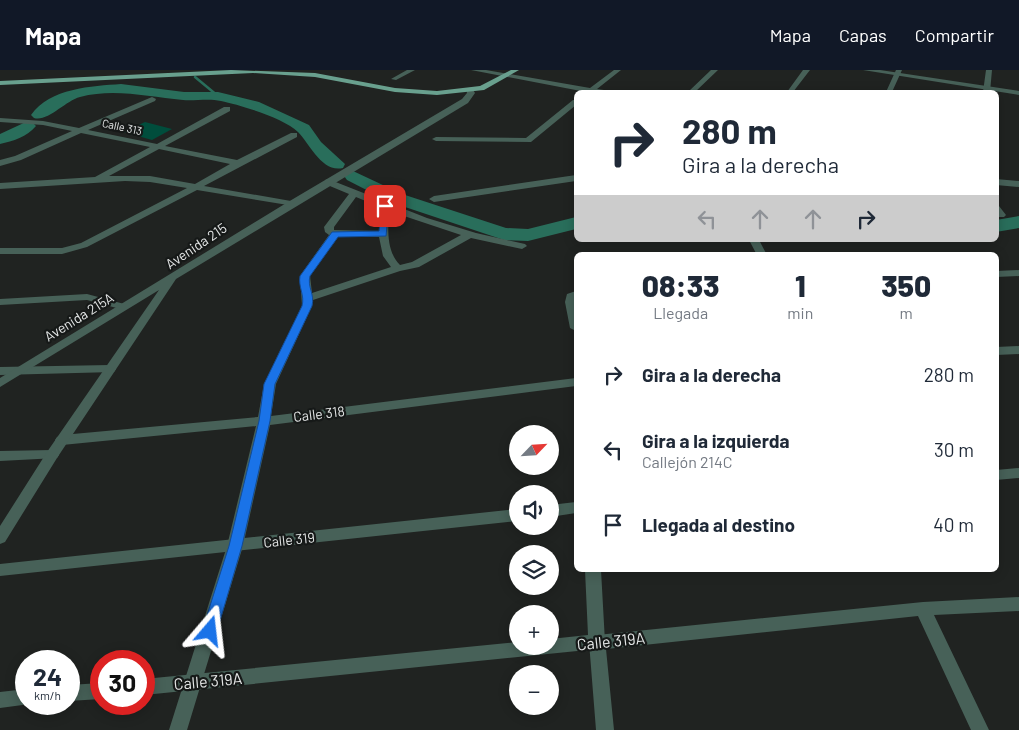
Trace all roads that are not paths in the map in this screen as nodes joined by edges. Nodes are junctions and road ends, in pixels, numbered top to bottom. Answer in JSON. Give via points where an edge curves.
{"nodes":[{"id":1,"x":235,"y":70,"type":"edge"},
{"id":2,"x":412,"y":70,"type":"edge"},
{"id":3,"x":474,"y":70,"type":"edge"},
{"id":4,"x":516,"y":70,"type":"edge"},
{"id":5,"x":618,"y":70,"type":"edge"},
{"id":6,"x":715,"y":70,"type":"edge"},
{"id":7,"x":807,"y":70,"type":"edge"},
{"id":8,"x":866,"y":70,"type":"edge"},
{"id":9,"x":989,"y":70,"type":"edge"},
{"id":10,"x":898,"y":72,"type":"edge"},
{"id":11,"x":506,"y":76,"type":"junction"},
{"id":12,"x":394,"y":79,"type":"dead end"},
{"id":13,"x":0,"y":83,"type":"edge"},
{"id":14,"x":469,"y":90,"type":"junction"},
{"id":15,"x":580,"y":90,"type":"edge"},
{"id":16,"x":593,"y":90,"type":"edge"},
{"id":17,"x":693,"y":90,"type":"edge"},
{"id":18,"x":792,"y":90,"type":"edge"},
{"id":19,"x":890,"y":90,"type":"edge"},
{"id":20,"x":987,"y":90,"type":"edge"},
{"id":21,"x":999,"y":91,"type":"edge"},
{"id":22,"x":1019,"y":92,"type":"edge"},
{"id":23,"x":152,"y":99,"type":"dead end"},
{"id":24,"x":574,"y":104,"type":"edge"},
{"id":25,"x":227,"y":109,"type":"dead end"},
{"id":26,"x":0,"y":120,"type":"edge"},
{"id":27,"x":82,"y":130,"type":"junction"},
{"id":28,"x":294,"y":135,"type":"dead end"},
{"id":29,"x":436,"y":139,"type":"dead end"},
{"id":30,"x":156,"y":145,"type":"junction"},
{"id":31,"x":238,"y":162,"type":"junction"},
{"id":32,"x":1,"y":163,"type":"edge"},
{"id":33,"x":574,"y":178,"type":"edge"},
{"id":34,"x":96,"y":180,"type":"junction"},
{"id":35,"x":328,"y":182,"type":"junction"},
{"id":36,"x":999,"y":182,"type":"edge"},
{"id":37,"x":1019,"y":184,"type":"edge"},
{"id":38,"x":0,"y":186,"type":"edge"},
{"id":39,"x":198,"y":186,"type":"junction"},
{"id":40,"x":354,"y":194,"type":"junction"},
{"id":41,"x":434,"y":199,"type":"dead end"},
{"id":42,"x":290,"y":204,"type":"junction"},
{"id":43,"x":385,"y":206,"type":"junction"},
{"id":44,"x":335,"y":234,"type":"junction"},
{"id":45,"x":383,"y":234,"type":"junction"},
{"id":46,"x":470,"y":234,"type":"junction"},
{"id":47,"x":522,"y":246,"type":"dead end"},
{"id":48,"x":0,"y":251,"type":"edge"},
{"id":49,"x":398,"y":268,"type":"junction"},
{"id":50,"x":1019,"y":273,"type":"edge"},
{"id":51,"x":999,"y":274,"type":"edge"},
{"id":52,"x":173,"y":276,"type":"junction"},
{"id":53,"x":574,"y":295,"type":"edge"},
{"id":54,"x":309,"y":298,"type":"junction"},
{"id":55,"x":0,"y":302,"type":"edge"},
{"id":56,"x":124,"y":307,"type":"junction"},
{"id":57,"x":574,"y":319,"type":"edge"},
{"id":58,"x":1019,"y":350,"type":"edge"},
{"id":59,"x":999,"y":351,"type":"edge"},
{"id":60,"x":110,"y":369,"type":"junction"},
{"id":61,"x":23,"y":370,"type":"junction"},
{"id":62,"x":0,"y":371,"type":"edge"},
{"id":63,"x":574,"y":382,"type":"edge"},
{"id":64,"x":0,"y":383,"type":"edge"},
{"id":65,"x":264,"y":421,"type":"junction"},
{"id":66,"x":62,"y":440,"type":"junction"},
{"id":67,"x":52,"y":455,"type":"junction"},
{"id":68,"x":0,"y":456,"type":"edge"},
{"id":69,"x":1019,"y":473,"type":"edge"},
{"id":70,"x":999,"y":475,"type":"edge"},
{"id":71,"x":574,"y":508,"type":"edge"},
{"id":72,"x":559,"y":510,"type":"edge"},
{"id":73,"x":509,"y":516,"type":"edge"},
{"id":74,"x":0,"y":538,"type":"edge"},
{"id":75,"x":236,"y":546,"type":"junction"},
{"id":76,"x":0,"y":570,"type":"edge"},
{"id":77,"x":593,"y":572,"type":"edge"},
{"id":78,"x":1019,"y":604,"type":"edge"},
{"id":79,"x":923,"y":609,"type":"junction"},
{"id":80,"x":596,"y":642,"type":"junction"},
{"id":81,"x":194,"y":682,"type":"junction"},
{"id":82,"x":155,"y":686,"type":"edge"},
{"id":83,"x":15,"y":698,"type":"edge"},
{"id":84,"x":0,"y":700,"type":"edge"},
{"id":85,"x":178,"y":730,"type":"edge"},
{"id":86,"x":605,"y":730,"type":"edge"},
{"id":87,"x":980,"y":730,"type":"edge"}],
"edges":[{"from":1,"to":13,"type":"main road"},
{"from":1,"to":14,"type":"main road","via":[[315,75],[408,92]]},
{"from":2,"to":12,"type":"street"},
{"from":3,"to":11,"type":"street"},
{"from":4,"to":11,"type":"main road"},
{"from":5,"to":16,"type":"street"},
{"from":6,"to":17,"type":"street"},
{"from":7,"to":18,"type":"street"},
{"from":8,"to":10,"type":"street"},
{"from":9,"to":20,"type":"street"},
{"from":10,"to":19,"type":"street"},
{"from":10,"to":20,"type":"street"},
{"from":11,"to":14,"type":"main road"},
{"from":11,"to":15,"type":"street"},
{"from":14,"to":35,"type":"street","name":"Avenida 215","via":[[471,94],[465,100]]},
{"from":21,"to":22,"type":"street"},
{"from":23,"to":27,"type":"street"},
{"from":24,"to":29,"type":"street","via":[[528,140]]},
{"from":25,"to":30,"type":"street"},
{"from":26,"to":27,"type":"street","name":"Calle 313"},
{"from":27,"to":30,"type":"street","name":"Calle 313"},
{"from":27,"to":32,"type":"street"},
{"from":28,"to":31,"type":"street"},
{"from":30,"to":31,"type":"street","name":"Calle 313"},
{"from":30,"to":34,"type":"street"},
{"from":31,"to":39,"type":"street"},
{"from":33,"to":41,"type":"street"},
{"from":34,"to":38,"type":"street"},
{"from":34,"to":39,"type":"street","via":[[150,178]]},
{"from":35,"to":40,"type":"street"},
{"from":35,"to":42,"type":"street","name":"Avenida 215"},
{"from":36,"to":37,"type":"street"},
{"from":39,"to":42,"type":"street"},
{"from":39,"to":48,"type":"street","via":[[84,245],[62,251]]},
{"from":40,"to":43,"type":"street"},
{"from":40,"to":44,"type":"street","via":[[328,227]]},
{"from":42,"to":52,"type":"street","name":"Avenida 215"},
{"from":43,"to":45,"type":"street"},
{"from":43,"to":46,"type":"street"},
{"from":44,"to":45,"type":"street"},
{"from":44,"to":54,"type":"street","via":[[305,276],[303,283]]},
{"from":45,"to":49,"type":"street","via":[[392,263]]},
{"from":46,"to":47,"type":"street","via":[[489,241]]},
{"from":46,"to":49,"type":"street","via":[[416,265]]},
{"from":49,"to":54,"type":"street"},
{"from":50,"to":51,"type":"street"},
{"from":52,"to":56,"type":"street","name":"Avenida 215A"},
{"from":52,"to":60,"type":"street","name":"Avenida 215"},
{"from":53,"to":57,"type":"street","via":[[570,302]]},
{"from":54,"to":65,"type":"street","via":[[270,384]]},
{"from":55,"to":56,"type":"street","via":[[87,297]]},
{"from":56,"to":61,"type":"street","name":"Avenida 215A"},
{"from":58,"to":59,"type":"street"},
{"from":60,"to":61,"type":"street"},
{"from":60,"to":66,"type":"street","name":"Avenida 215"},
{"from":61,"to":62,"type":"street"},
{"from":61,"to":64,"type":"street","name":"Avenida 215A"},
{"from":63,"to":65,"type":"street","name":"Calle 318"},
{"from":65,"to":66,"type":"street","name":"Calle 318"},
{"from":65,"to":75,"type":"street"},
{"from":66,"to":67,"type":"street","name":"Avenida 215"},
{"from":67,"to":68,"type":"street"},
{"from":67,"to":74,"type":"street","name":"Avenida 215"},
{"from":69,"to":70,"type":"street"},
{"from":71,"to":72,"type":"street"},
{"from":73,"to":75,"type":"street","name":"Calle 319"},
{"from":75,"to":76,"type":"street","name":"Calle 319"},
{"from":75,"to":81,"type":"street"},
{"from":77,"to":80,"type":"street"},
{"from":78,"to":79,"type":"street","name":"Calle 319A"},
{"from":79,"to":80,"type":"street","name":"Calle 319A"},
{"from":79,"to":87,"type":"street"},
{"from":80,"to":81,"type":"street","name":"Calle 319A"},
{"from":80,"to":86,"type":"street"},
{"from":81,"to":82,"type":"street","name":"Calle 319A"},
{"from":81,"to":85,"type":"street"},
{"from":83,"to":84,"type":"street"}]}
